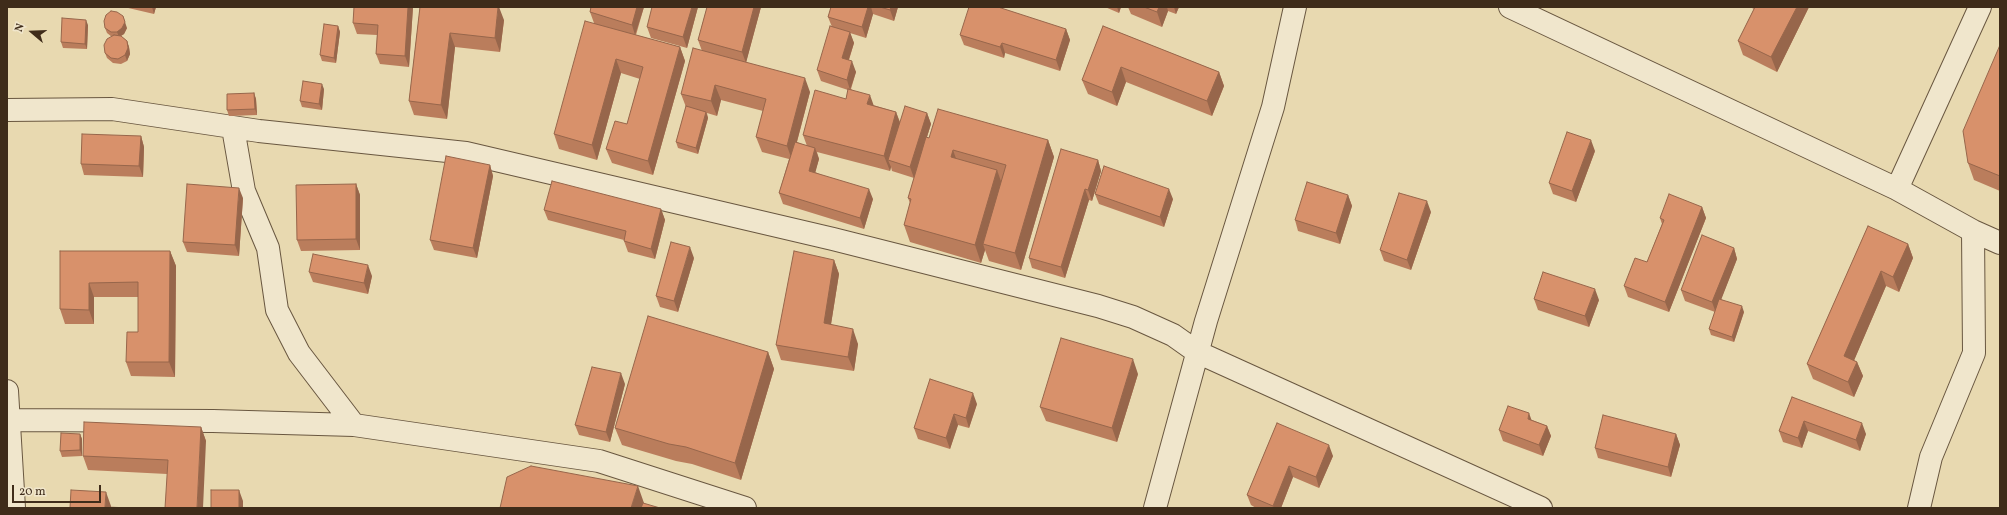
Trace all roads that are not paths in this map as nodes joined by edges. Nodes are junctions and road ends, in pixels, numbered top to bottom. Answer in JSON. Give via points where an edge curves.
{"nodes":[{"id":1,"x":1295,"y":7,"type":"edge"},
{"id":2,"x":1510,"y":7,"type":"edge"},
{"id":3,"x":1980,"y":7,"type":"edge"},
{"id":4,"x":7,"y":110,"type":"edge"},
{"id":5,"x":233,"y":128,"type":"junction"},
{"id":6,"x":1897,"y":189,"type":"junction"},
{"id":7,"x":1973,"y":231,"type":"junction"},
{"id":8,"x":2000,"y":243,"type":"edge"},
{"id":9,"x":1197,"y":352,"type":"junction"},
{"id":10,"x":7,"y":390,"type":"edge"},
{"id":11,"x":9,"y":420,"type":"junction"},
{"id":12,"x":354,"y":425,"type":"junction"},
{"id":13,"x":14,"y":508,"type":"edge"},
{"id":14,"x":745,"y":508,"type":"edge"},
{"id":15,"x":1155,"y":508,"type":"edge"},
{"id":16,"x":1541,"y":508,"type":"edge"},
{"id":17,"x":1919,"y":508,"type":"edge"}],
"edges":[{"from":1,"to":9,"type":"street","via":[[1273,106]]},
{"from":2,"to":6,"type":"street"},
{"from":3,"to":6,"type":"street"},
{"from":4,"to":5,"type":"street","via":[[112,109]]},
{"from":5,"to":9,"type":"street","via":[[466,153],[833,238],[1098,306],[1133,317],[1173,335]]},
{"from":5,"to":12,"type":"street","via":[[244,191],[268,248],[277,310],[299,353]]},
{"from":6,"to":7,"type":"street"},
{"from":7,"to":8,"type":"street"},
{"from":7,"to":17,"type":"street","via":[[1974,353],[1931,457]]},
{"from":9,"to":15,"type":"street"},
{"from":9,"to":16,"type":"street"},
{"from":10,"to":11,"type":"street"},
{"from":11,"to":12,"type":"street"},
{"from":11,"to":13,"type":"street"},
{"from":12,"to":14,"type":"street","via":[[599,460]]}]}
